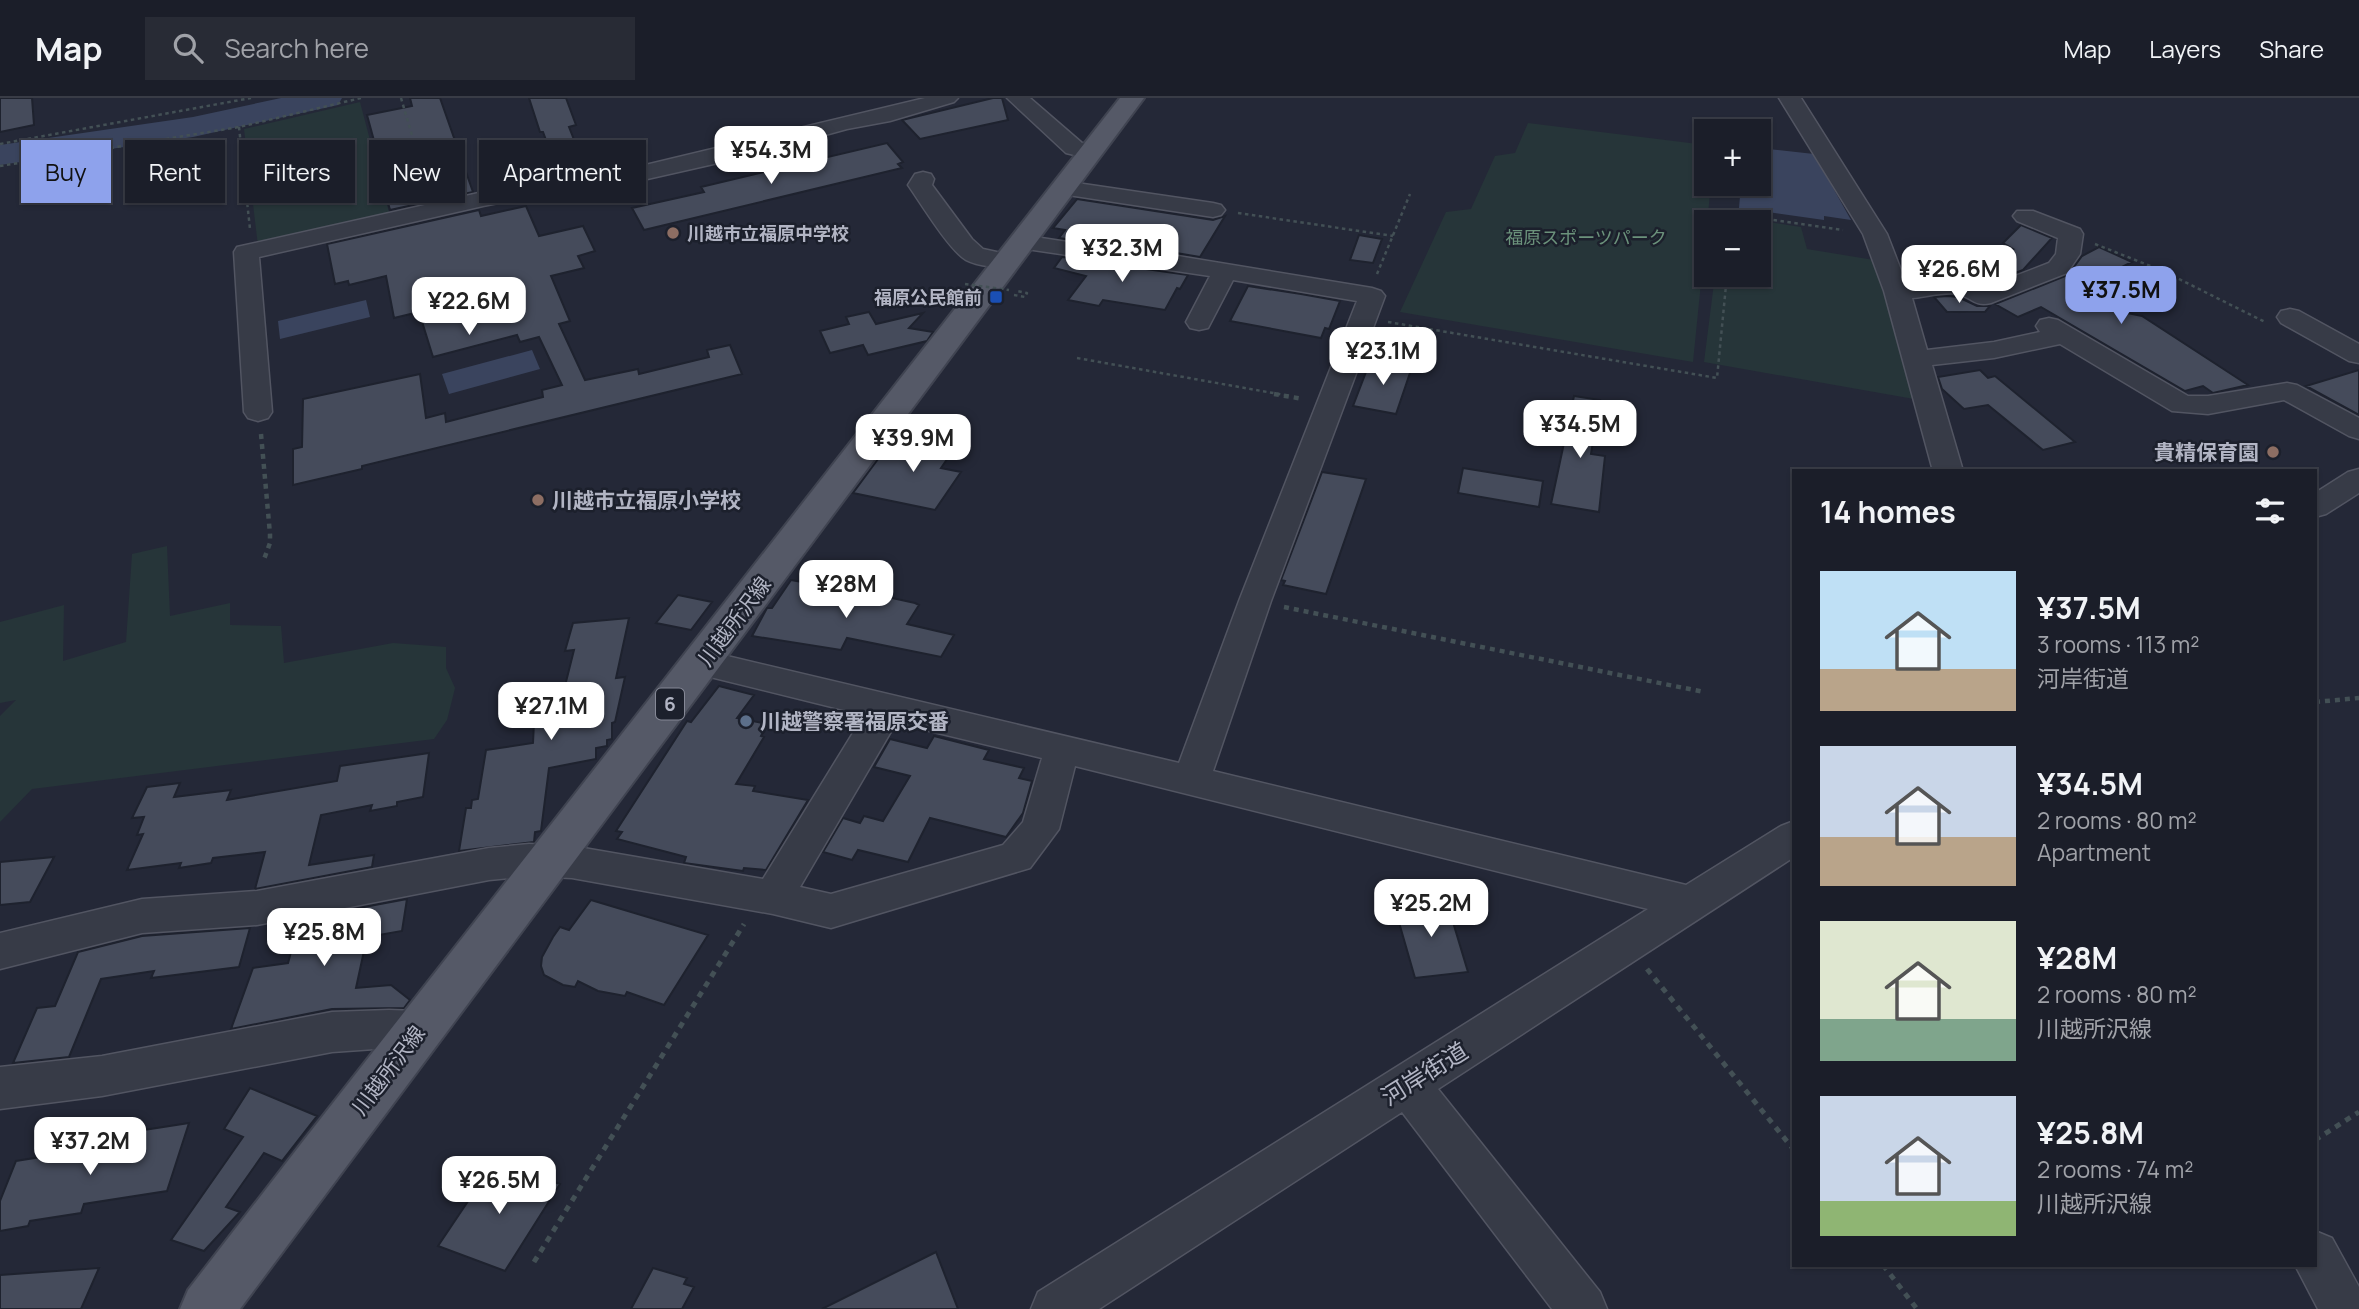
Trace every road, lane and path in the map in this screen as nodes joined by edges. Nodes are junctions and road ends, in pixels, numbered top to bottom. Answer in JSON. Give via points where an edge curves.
{"nodes":[{"id":1,"x":251,"y":98,"type":"edge"},
{"id":2,"x":361,"y":98,"type":"edge"},
{"id":3,"x":401,"y":98,"type":"edge"},
{"id":4,"x":947,"y":98,"type":"edge"},
{"id":5,"x":1018,"y":98,"type":"edge"},
{"id":6,"x":1132,"y":98,"type":"edge"},
{"id":7,"x":1790,"y":98,"type":"edge"},
{"id":8,"x":239,"y":127,"type":"junction"},
{"id":9,"x":0,"y":144,"type":"edge"},
{"id":10,"x":1091,"y":152,"type":"junction"},
{"id":11,"x":0,"y":166,"type":"edge"},
{"id":12,"x":923,"y":178,"type":"dead end"},
{"id":13,"x":1063,"y":188,"type":"junction"},
{"id":14,"x":1410,"y":194,"type":"dead end"},
{"id":15,"x":434,"y":210,"type":"junction"},
{"id":16,"x":1213,"y":210,"type":"joint"},
{"id":17,"x":2025,"y":216,"type":"dead end"},
{"id":18,"x":1771,"y":219,"type":"edge"},
{"id":19,"x":1875,"y":234,"type":"junction"},
{"id":20,"x":1392,"y":236,"type":"junction"},
{"id":21,"x":2071,"y":237,"type":"junction"},
{"id":22,"x":252,"y":250,"type":"junction"},
{"id":23,"x":1012,"y":264,"type":"junction"},
{"id":24,"x":1226,"y":270,"type":"junction"},
{"id":25,"x":965,"y":284,"type":"dead end"},
{"id":26,"x":1726,"y":287,"type":"edge"},
{"id":27,"x":1897,"y":291,"type":"junction"},
{"id":28,"x":1368,"y":302,"type":"junction"},
{"id":29,"x":2290,"y":317,"type":"joint"},
{"id":30,"x":1199,"y":322,"type":"dead end"},
{"id":31,"x":2359,"y":355,"type":"edge"},
{"id":32,"x":1077,"y":358,"type":"dead end"},
{"id":33,"x":1917,"y":359,"type":"junction"},
{"id":34,"x":1331,"y":404,"type":"junction"},
{"id":35,"x":258,"y":412,"type":"joint"},
{"id":36,"x":2359,"y":430,"type":"edge"},
{"id":37,"x":1947,"y":469,"type":"edge"},
{"id":38,"x":2359,"y":479,"type":"edge"},
{"id":39,"x":2317,"y":506,"type":"edge"},
{"id":40,"x":263,"y":562,"type":"dead end"},
{"id":41,"x":1255,"y":601,"type":"junction"},
{"id":42,"x":702,"y":663,"type":"junction"},
{"id":43,"x":1704,"y":692,"type":"dead end"},
{"id":44,"x":2359,"y":698,"type":"edge"},
{"id":45,"x":2317,"y":702,"type":"edge"},
{"id":46,"x":887,"y":708,"type":"junction"},
{"id":47,"x":1064,"y":751,"type":"junction"},
{"id":48,"x":1191,"y":780,"type":"junction"},
{"id":49,"x":1792,"y":838,"type":"edge"},
{"id":50,"x":552,"y":860,"type":"junction"},
{"id":51,"x":768,"y":896,"type":"junction"},
{"id":52,"x":1690,"y":903,"type":"junction"},
{"id":53,"x":1627,"y":944,"type":"junction"},
{"id":54,"x":0,"y":951,"type":"edge"},
{"id":55,"x":417,"y":1031,"type":"junction"},
{"id":56,"x":1407,"y":1084,"type":"junction"},
{"id":57,"x":0,"y":1088,"type":"edge"},
{"id":58,"x":2359,"y":1112,"type":"edge"},
{"id":59,"x":2317,"y":1139,"type":"edge"},
{"id":60,"x":1792,"y":1148,"type":"edge"},
{"id":61,"x":2317,"y":1259,"type":"edge"},
{"id":62,"x":534,"y":1262,"type":"dead end"},
{"id":63,"x":1885,"y":1267,"type":"edge"},
{"id":64,"x":207,"y":1309,"type":"edge"},
{"id":65,"x":1055,"y":1309,"type":"edge"},
{"id":66,"x":1583,"y":1309,"type":"edge"},
{"id":67,"x":1917,"y":1309,"type":"edge"},
{"id":68,"x":2344,"y":1309,"type":"edge"}],
"edges":[{"from":1,"to":9,"type":"path"},
{"from":2,"to":8,"type":"path"},
{"from":3,"to":15,"type":"path"},
{"from":4,"to":15,"type":"street","via":[[612,180],[565,183]]},
{"from":5,"to":10,"type":"street","via":[[1074,148]]},
{"from":6,"to":10,"type":"main road","name":"川越所沢線","number":"6"},
{"from":7,"to":19,"type":"street"},
{"from":8,"to":11,"type":"path"},
{"from":8,"to":22,"type":"path"},
{"from":10,"to":13,"type":"main road","name":"川越所沢線","number":"6"},
{"from":12,"to":23,"type":"street","via":[[920,184],[963,244],[975,255]]},
{"from":13,"to":16,"type":"street"},
{"from":13,"to":23,"type":"main road","name":"川越所沢線","number":"6"},
{"from":14,"to":20,"type":"path"},
{"from":15,"to":22,"type":"street"},
{"from":16,"to":20,"type":"path"},
{"from":17,"to":21,"type":"street"},
{"from":18,"to":19,"type":"path"},
{"from":19,"to":27,"type":"street"},
{"from":20,"to":28,"type":"path"},
{"from":21,"to":27,"type":"street","via":[[2068,254],[2058,268],[1982,298],[1963,286]]},
{"from":21,"to":29,"type":"path","via":[[2163,271],[2270,325]]},
{"from":22,"to":35,"type":"street","via":[[246,252]]},
{"from":23,"to":24,"type":"street"},
{"from":23,"to":25,"type":"path","bridge":true},
{"from":23,"to":42,"type":"main road","name":"川越所沢線","number":"6"},
{"from":24,"to":28,"type":"street"},
{"from":24,"to":30,"type":"street"},
{"from":26,"to":28,"type":"path","via":[[1717,378]]},
{"from":27,"to":33,"type":"street"},
{"from":28,"to":34,"type":"street"},
{"from":29,"to":31,"type":"street"},
{"from":32,"to":34,"type":"path"},
{"from":33,"to":36,"type":"street","via":[[1994,351],[2056,331],[2182,405],[2287,391]]},
{"from":33,"to":37,"type":"street"},
{"from":34,"to":41,"type":"street"},
{"from":35,"to":40,"type":"path","via":[[270,534]]},
{"from":38,"to":39,"type":"street"},
{"from":41,"to":43,"type":"path"},
{"from":41,"to":48,"type":"street"},
{"from":42,"to":46,"type":"street"},
{"from":42,"to":50,"type":"main road","name":"川越所沢線","number":"6"},
{"from":44,"to":45,"type":"path"},
{"from":46,"to":47,"type":"street"},
{"from":46,"to":51,"type":"street"},
{"from":47,"to":48,"type":"street"},
{"from":47,"to":51,"type":"street","via":[[1040,829],[1016,857],[831,911]]},
{"from":48,"to":52,"type":"street"},
{"from":49,"to":52,"type":"street","name":"河岸街道"},
{"from":50,"to":51,"type":"street"},
{"from":50,"to":54,"type":"street","via":[[489,864],[257,908],[142,916]]},
{"from":50,"to":55,"type":"main road","name":"川越所沢線","number":"6"},
{"from":51,"to":62,"type":"path"},
{"from":52,"to":53,"type":"street","name":"河岸街道"},
{"from":53,"to":56,"type":"street","name":"河岸街道"},
{"from":53,"to":60,"type":"path"},
{"from":55,"to":57,"type":"street","via":[[332,1032],[102,1076]]},
{"from":55,"to":64,"type":"main road","name":"川越所沢線","number":"6"},
{"from":56,"to":65,"type":"street","name":"河岸街道"},
{"from":56,"to":66,"type":"street"},
{"from":58,"to":59,"type":"path"},
{"from":61,"to":68,"type":"street"},
{"from":63,"to":67,"type":"path"}]}
